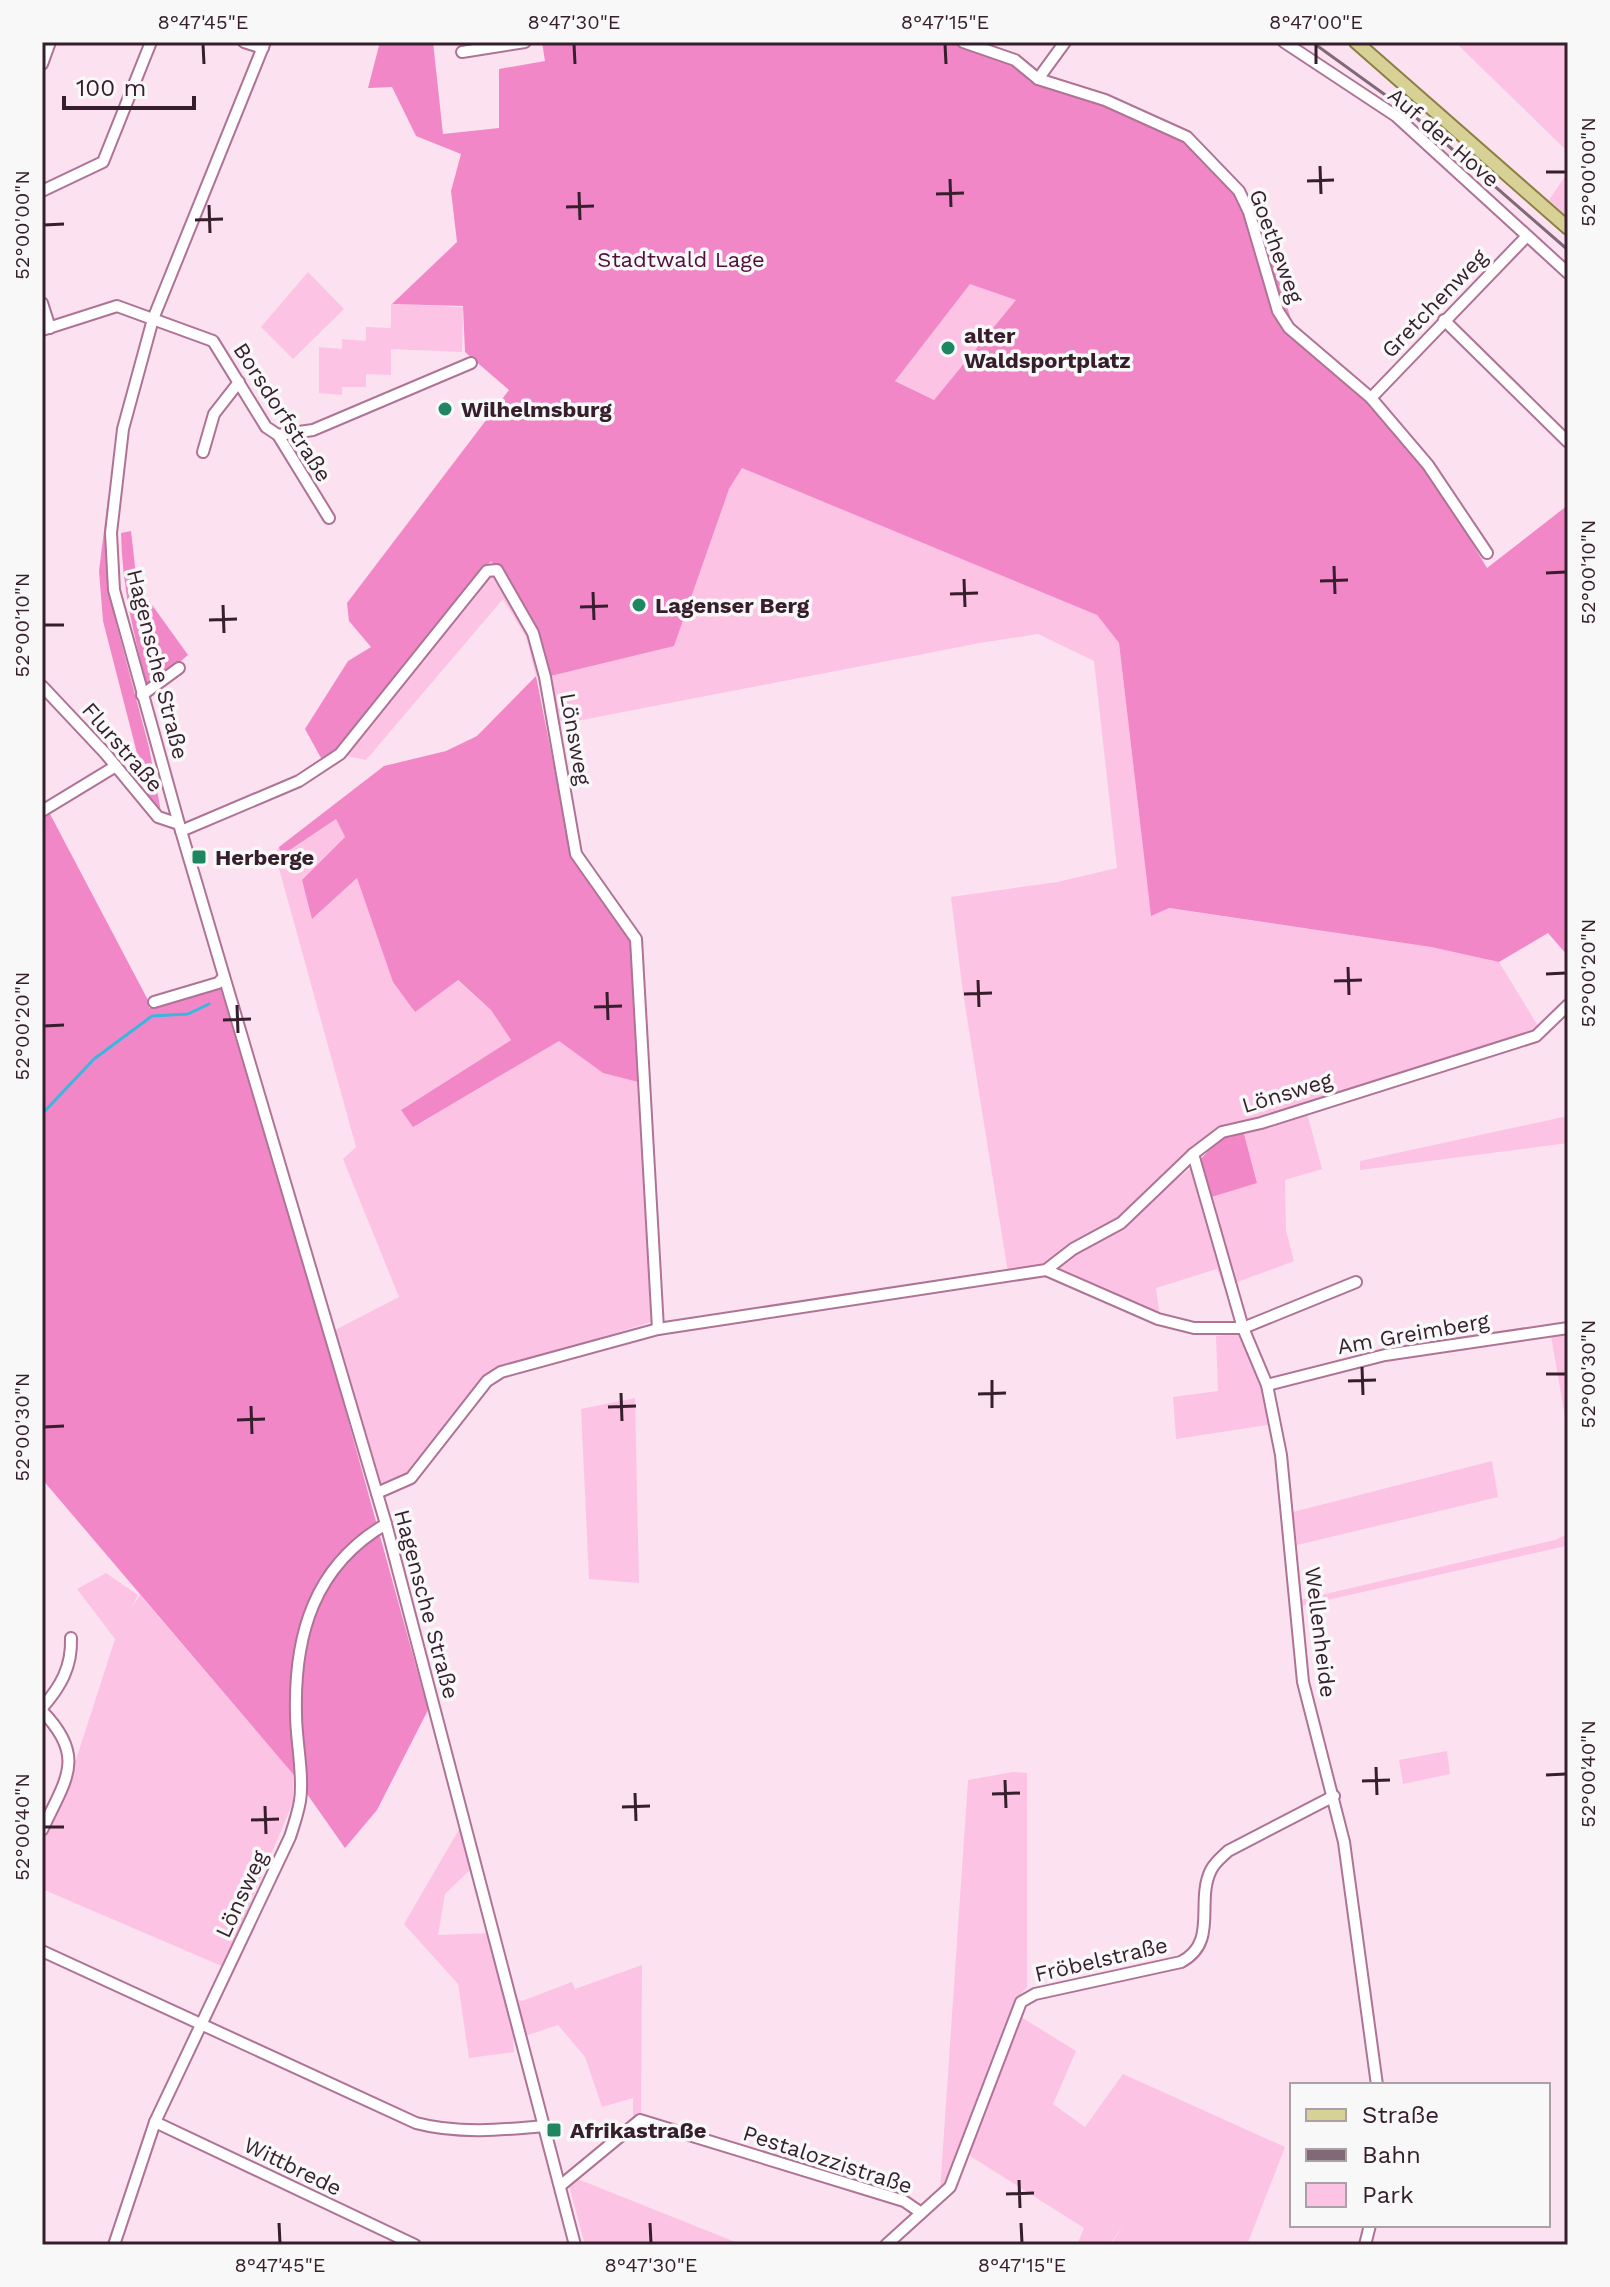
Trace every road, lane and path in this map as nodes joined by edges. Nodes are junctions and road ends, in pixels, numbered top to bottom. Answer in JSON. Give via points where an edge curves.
{"nodes":[{"id":1,"x":50,"y":42,"type":"edge"},
{"id":2,"x":151,"y":42,"type":"edge"},
{"id":3,"x":244,"y":42,"type":"edge"},
{"id":4,"x":525,"y":42,"type":"edge"},
{"id":5,"x":963,"y":42,"type":"edge"},
{"id":6,"x":1065,"y":42,"type":"edge"},
{"id":7,"x":1284,"y":42,"type":"edge"},
{"id":8,"x":1356,"y":42,"type":"edge"},
{"id":9,"x":264,"y":45,"type":"edge"},
{"id":10,"x":462,"y":52,"type":"dead end"},
{"id":11,"x":42,"y":64,"type":"edge"},
{"id":12,"x":1038,"y":79,"type":"junction"},
{"id":13,"x":42,"y":191,"type":"edge"},
{"id":14,"x":1568,"y":228,"type":"edge"},
{"id":15,"x":1526,"y":237,"type":"junction"},
{"id":16,"x":1568,"y":273,"type":"edge"},
{"id":17,"x":42,"y":303,"type":"edge"},
{"id":18,"x":153,"y":319,"type":"junction"},
{"id":19,"x":1444,"y":320,"type":"junction"},
{"id":20,"x":46,"y":329,"type":"edge"},
{"id":21,"x":471,"y":363,"type":"dead end"},
{"id":22,"x":239,"y":382,"type":"junction"},
{"id":23,"x":1371,"y":398,"type":"junction"},
{"id":24,"x":278,"y":435,"type":"junction"},
{"id":25,"x":1568,"y":442,"type":"edge"},
{"id":26,"x":203,"y":452,"type":"dead end"},
{"id":27,"x":329,"y":518,"type":"dead end"},
{"id":28,"x":1487,"y":553,"type":"dead end"},
{"id":29,"x":179,"y":668,"type":"dead end"},
{"id":30,"x":42,"y":686,"type":"edge"},
{"id":31,"x":142,"y":695,"type":"junction"},
{"id":32,"x":116,"y":766,"type":"junction"},
{"id":33,"x":42,"y":811,"type":"edge"},
{"id":34,"x":180,"y":827,"type":"junction"},
{"id":35,"x":224,"y":977,"type":"junction"},
{"id":36,"x":154,"y":1002,"type":"dead end"},
{"id":37,"x":1567,"y":1009,"type":"edge"},
{"id":38,"x":1193,"y":1154,"type":"junction"},
{"id":39,"x":1046,"y":1270,"type":"junction"},
{"id":40,"x":1356,"y":1282,"type":"dead end"},
{"id":41,"x":1243,"y":1328,"type":"junction"},
{"id":42,"x":1568,"y":1328,"type":"edge"},
{"id":43,"x":658,"y":1329,"type":"junction"},
{"id":44,"x":1267,"y":1385,"type":"junction"},
{"id":45,"x":377,"y":1493,"type":"junction"},
{"id":46,"x":386,"y":1524,"type":"junction"},
{"id":47,"x":71,"y":1638,"type":"dead end"},
{"id":48,"x":42,"y":1710,"type":"edge"},
{"id":49,"x":1334,"y":1796,"type":"junction"},
{"id":50,"x":42,"y":1830,"type":"edge"},
{"id":51,"x":42,"y":1951,"type":"edge"},
{"id":52,"x":202,"y":2025,"type":"junction"},
{"id":53,"x":1377,"y":2083,"type":"edge"},
{"id":54,"x":155,"y":2122,"type":"junction"},
{"id":55,"x":544,"y":2126,"type":"junction"},
{"id":56,"x":560,"y":2186,"type":"junction"},
{"id":57,"x":920,"y":2212,"type":"junction"},
{"id":58,"x":114,"y":2245,"type":"edge"},
{"id":59,"x":415,"y":2245,"type":"edge"},
{"id":60,"x":575,"y":2245,"type":"edge"},
{"id":61,"x":886,"y":2245,"type":"edge"}],
"edges":[{"from":1,"to":11,"type":"street"},
{"from":2,"to":13,"type":"street","via":[[103,162]]},
{"from":3,"to":9,"type":"street"},
{"from":4,"to":10,"type":"street"},
{"from":5,"to":12,"type":"street","name":"Goetheweg","via":[[1015,60]]},
{"from":6,"to":12,"type":"street"},
{"from":7,"to":15,"type":"street","name":"Auf der Hove","via":[[1396,116]]},
{"from":8,"to":14,"type":"main road"},
{"from":9,"to":18,"type":"street","name":"Hagensche Straße"},
{"from":12,"to":23,"type":"street","name":"Goetheweg","via":[[1105,100],[1187,137],[1239,191],[1278,311],[1289,328]]},
{"from":15,"to":16,"type":"street","name":"Auf der Hove"},
{"from":15,"to":19,"type":"street","name":"Gretchenweg"},
{"from":17,"to":20,"type":"street"},
{"from":18,"to":20,"type":"street","name":"Borsdorfstraße","via":[[117,306]]},
{"from":18,"to":22,"type":"street","name":"Borsdorfstraße","via":[[213,341]]},
{"from":18,"to":31,"type":"street","name":"Hagensche Straße","via":[[123,429],[111,533],[114,590]]},
{"from":19,"to":23,"type":"street","name":"Gretchenweg"},
{"from":19,"to":25,"type":"street"},
{"from":21,"to":24,"type":"street","via":[[313,430]]},
{"from":22,"to":24,"type":"street","name":"Borsdorfstraße","via":[[266,427]]},
{"from":22,"to":26,"type":"street","via":[[214,414]]},
{"from":23,"to":28,"type":"street","name":"Goetheweg","via":[[1428,465]]},
{"from":24,"to":27,"type":"street","name":"Borsdorfstraße"},
{"from":29,"to":31,"type":"street"},
{"from":30,"to":32,"type":"street","name":"Flurstraße"},
{"from":31,"to":34,"type":"street","name":"Hagensche Straße"},
{"from":32,"to":33,"type":"street"},
{"from":32,"to":34,"type":"street","name":"Flurstraße","via":[[158,817]]},
{"from":34,"to":35,"type":"street","name":"Hagensche Straße"},
{"from":34,"to":43,"type":"street","name":"Lönsweg","via":[[299,781],[340,754],[487,571],[497,570],[533,633],[576,854],[636,939]]},
{"from":35,"to":36,"type":"street"},
{"from":35,"to":45,"type":"street","name":"Hagensche Straße"},
{"from":37,"to":38,"type":"street","name":"Lönsweg","via":[[1536,1036],[1222,1132]]},
{"from":38,"to":39,"type":"street","name":"Lönsweg","via":[[1121,1223]]},
{"from":38,"to":41,"type":"street","name":"Wellenheide"},
{"from":39,"to":41,"type":"street","via":[[1158,1319],[1194,1328]]},
{"from":39,"to":43,"type":"street","name":"Lönsweg"},
{"from":40,"to":41,"type":"street"},
{"from":41,"to":44,"type":"street","name":"Wellenheide"},
{"from":42,"to":44,"type":"street","name":"Am Greimberg","via":[[1385,1355]]},
{"from":43,"to":45,"type":"street","name":"Lönsweg","via":[[501,1372],[487,1381],[411,1478]]},
{"from":44,"to":49,"type":"street","name":"Wellenheide","via":[[1281,1455],[1303,1682]]},
{"from":45,"to":46,"type":"street","name":"Hagensche Straße"},
{"from":46,"to":52,"type":"street","name":"Lönsweg","via":[[332,1570],[309,1610],[297,1677],[296,1818]]},
{"from":46,"to":55,"type":"street","name":"Hagensche Straße"},
{"from":47,"to":48,"type":"street","via":[[69,1668]]},
{"from":48,"to":50,"type":"street","via":[[65,1739],[69,1753],[64,1783]]},
{"from":49,"to":53,"type":"street","name":"Wellenheide"},
{"from":49,"to":57,"type":"street","name":"Fröbelstraße","via":[[1219,1859],[1208,1878],[1202,1941],[1194,1955],[1035,1994],[1021,2002],[950,2187]]},
{"from":51,"to":52,"type":"street"},
{"from":52,"to":54,"type":"street","name":"Lönsweg"},
{"from":52,"to":55,"type":"street","via":[[416,2123],[437,2128]]},
{"from":54,"to":58,"type":"street","name":"Lönsweg"},
{"from":54,"to":59,"type":"street","name":"Wittbrede"},
{"from":55,"to":56,"type":"street","name":"Hagensche Straße"},
{"from":56,"to":57,"type":"street","name":"Pestalozzistraße","via":[[640,2120],[904,2201]]},
{"from":56,"to":60,"type":"street","name":"Hagensche Straße"},
{"from":57,"to":61,"type":"street","name":"Fröbelstraße"}]}
